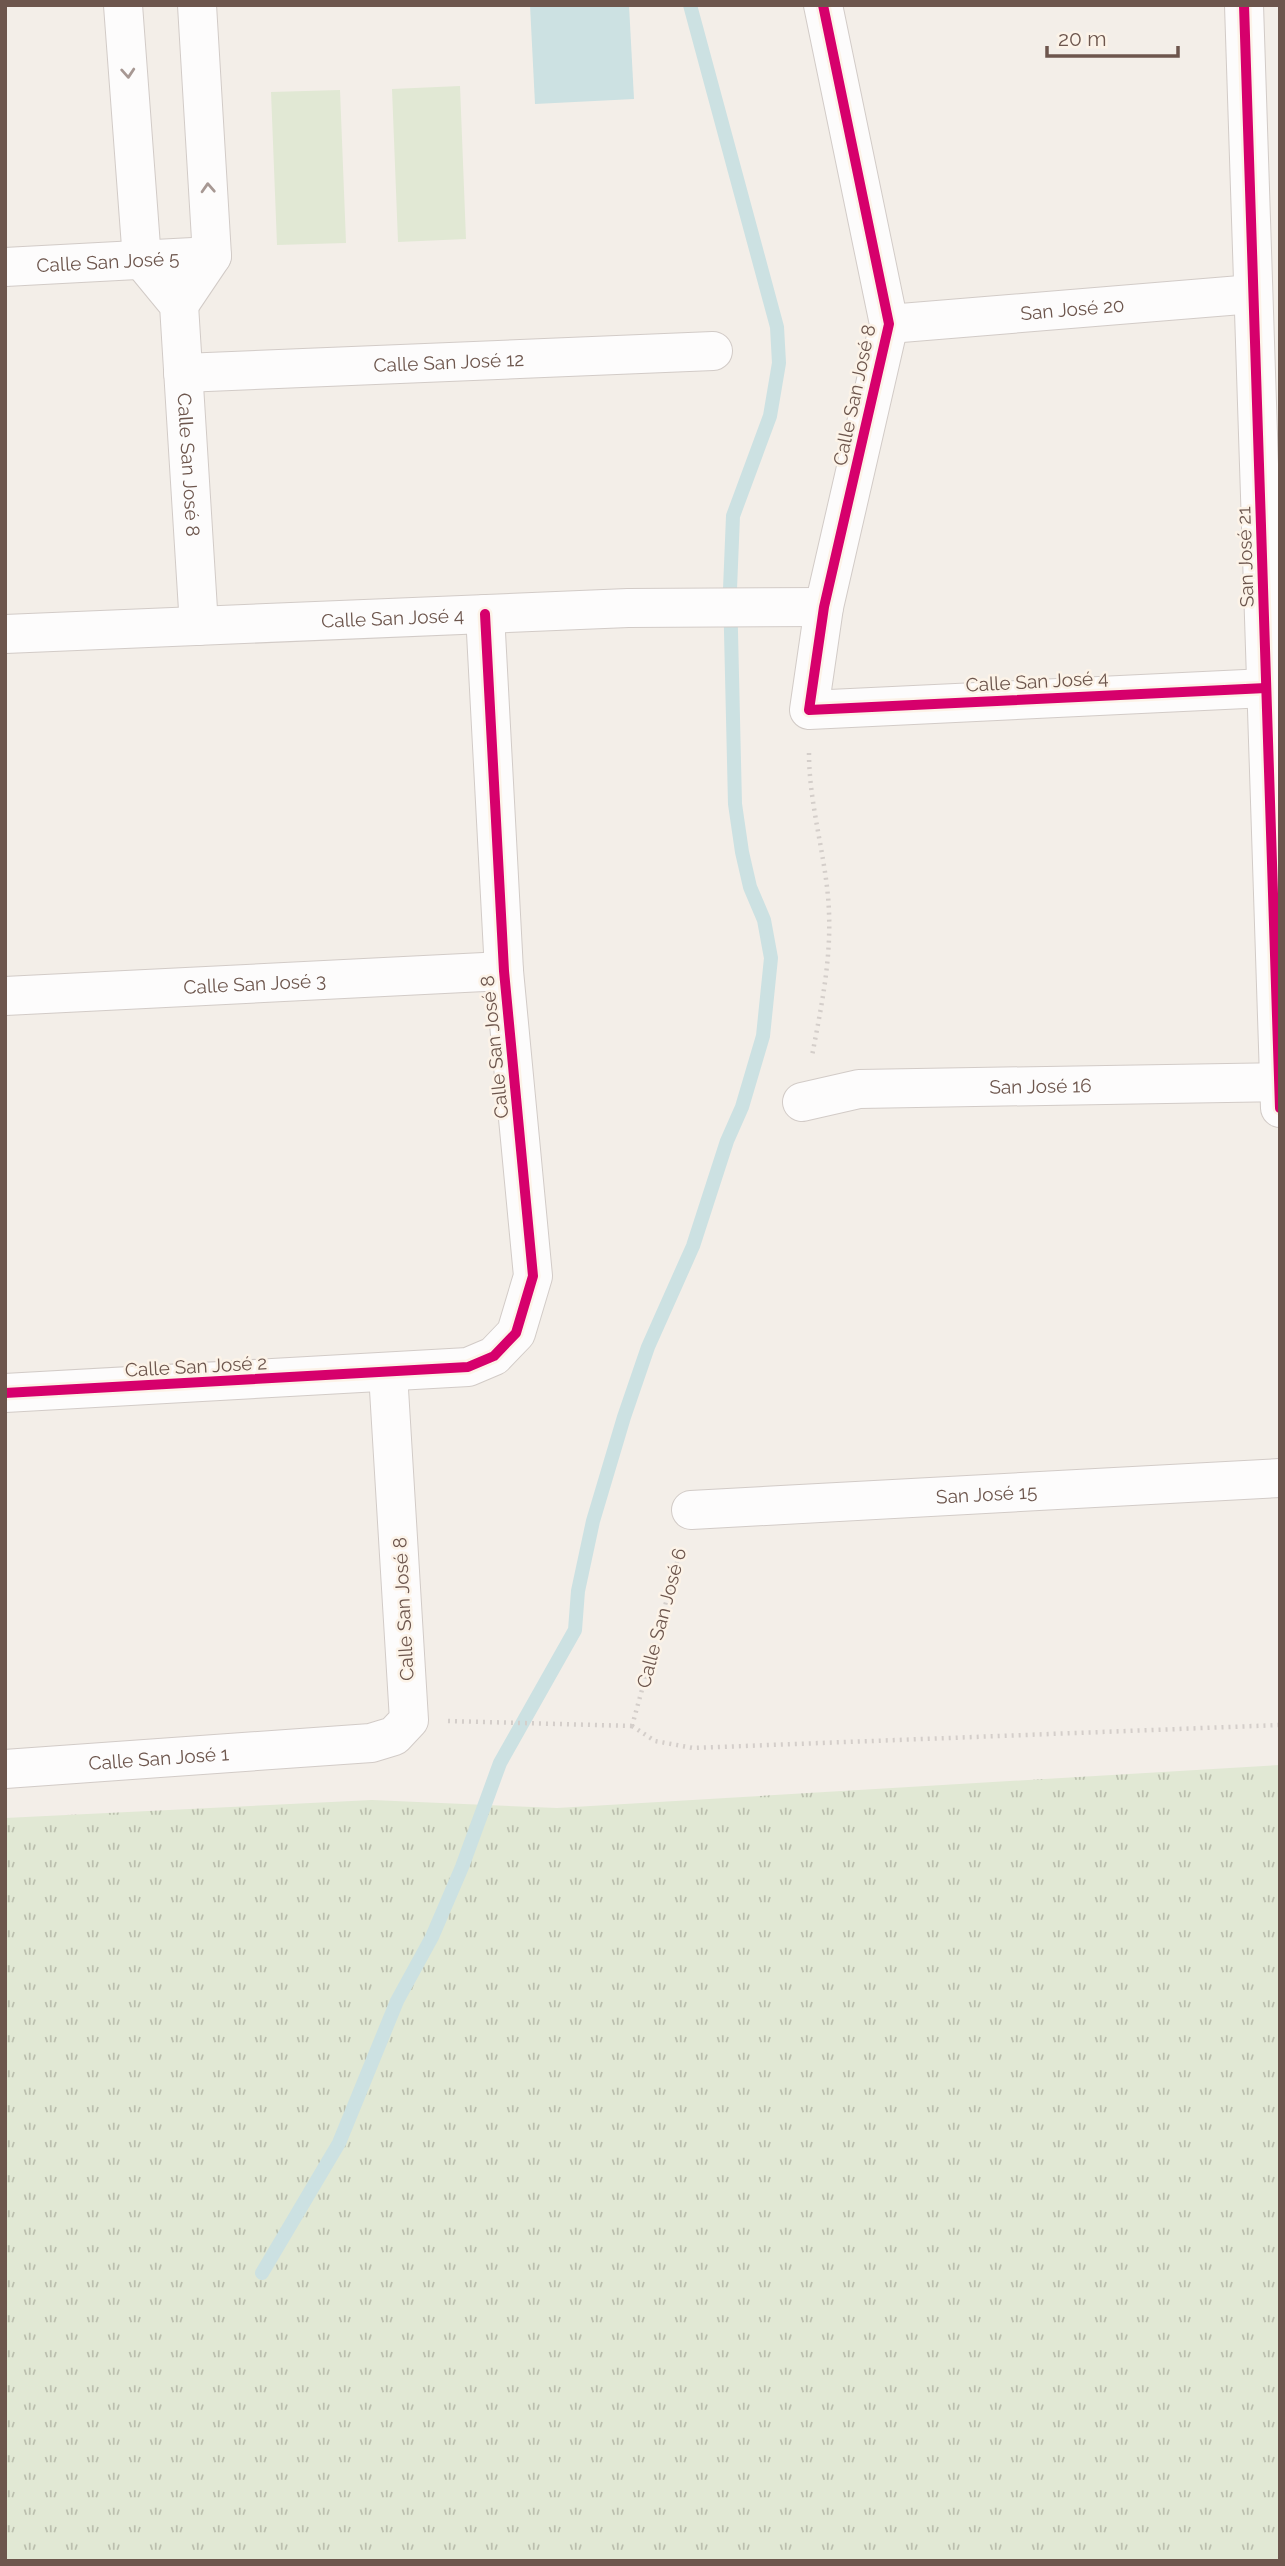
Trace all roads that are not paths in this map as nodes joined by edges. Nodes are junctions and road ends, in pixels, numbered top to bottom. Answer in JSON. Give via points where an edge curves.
{"nodes":[{"id":1,"x":123,"y":5,"type":"edge"},
{"id":2,"x":197,"y":5,"type":"edge"},
{"id":3,"x":823,"y":5,"type":"edge"},
{"id":4,"x":1244,"y":5,"type":"edge"},
{"id":5,"x":1264,"y":122,"type":"edge"},
{"id":6,"x":212,"y":256,"type":"junction"},
{"id":7,"x":142,"y":260,"type":"junction"},
{"id":8,"x":5,"y":267,"type":"edge"},
{"id":9,"x":1253,"y":294,"type":"junction"},
{"id":10,"x":179,"y":305,"type":"junction"},
{"id":11,"x":890,"y":324,"type":"junction"},
{"id":12,"x":713,"y":351,"type":"dead end"},
{"id":13,"x":183,"y":373,"type":"junction"},
{"id":14,"x":1270,"y":486,"type":"edge"},
{"id":15,"x":824,"y":607,"type":"junction"},
{"id":16,"x":485,"y":614,"type":"junction"},
{"id":17,"x":199,"y":626,"type":"junction"},
{"id":18,"x":5,"y":634,"type":"edge"},
{"id":19,"x":1266,"y":688,"type":"junction"},
{"id":20,"x":809,"y":710,"type":"joint"},
{"id":21,"x":1274,"y":750,"type":"edge"},
{"id":22,"x":1275,"y":810,"type":"edge"},
{"id":23,"x":504,"y":971,"type":"junction"},
{"id":24,"x":5,"y":996,"type":"edge"},
{"id":25,"x":1279,"y":1082,"type":"edge"},
{"id":26,"x":803,"y":1102,"type":"road end"},
{"id":27,"x":1280,"y":1108,"type":"edge"},
{"id":28,"x":388,"y":1373,"type":"junction"},
{"id":29,"x":5,"y":1393,"type":"edge"},
{"id":30,"x":1280,"y":1478,"type":"edge"},
{"id":31,"x":691,"y":1510,"type":"road end"},
{"id":32,"x":311,"y":1745,"type":"joint"},
{"id":33,"x":5,"y":1769,"type":"edge"}],
"edges":[{"from":1,"to":7,"type":"street","one_way":true},
{"from":6,"to":2,"type":"street","one_way":true},
{"from":3,"to":11,"type":"street","name":"Calle San José 8"},
{"from":4,"to":5,"type":"street","name":"San José 21"},
{"from":5,"to":9,"type":"street","name":"San José 21"},
{"from":6,"to":7,"type":"street","name":"Calle San José 5"},
{"from":6,"to":10,"type":"street"},
{"from":7,"to":8,"type":"street","name":"Calle San José 5"},
{"from":7,"to":10,"type":"street"},
{"from":9,"to":11,"type":"street","name":"San José 20"},
{"from":9,"to":14,"type":"street","name":"San José 21"},
{"from":10,"to":13,"type":"street","name":"Calle San José 8"},
{"from":11,"to":15,"type":"street","name":"Calle San José 8"},
{"from":12,"to":13,"type":"street","name":"Calle San José 12"},
{"from":13,"to":17,"type":"street","name":"Calle San José 8"},
{"from":14,"to":19,"type":"street","name":"San José 21"},
{"from":15,"to":16,"type":"street","name":"Calle San José 4"},
{"from":15,"to":20,"type":"street","name":"Calle San José 8"},
{"from":16,"to":17,"type":"street","name":"Calle San José 4"},
{"from":16,"to":23,"type":"street","name":"Calle San José 8"},
{"from":17,"to":18,"type":"street","name":"Calle San José 4"},
{"from":19,"to":20,"type":"street","name":"Calle San José 4"},
{"from":19,"to":21,"type":"street","name":"San José 21"},
{"from":21,"to":22,"type":"street","name":"San José 21"},
{"from":22,"to":25,"type":"street","name":"San José 21"},
{"from":23,"to":24,"type":"street","name":"Calle San José 3"},
{"from":23,"to":28,"type":"street","name":"Calle San José 8","via":[[533,1276],[526,1306],[516,1333],[494,1356],[468,1367]]},
{"from":25,"to":26,"type":"street","name":"San José 16","via":[[859,1089]]},
{"from":25,"to":27,"type":"street","name":"San José 21"},
{"from":28,"to":29,"type":"street","name":"Calle San José 2"},
{"from":28,"to":32,"type":"street","name":"Calle San José 8","via":[[409,1720],[394,1735],[371,1743]]},
{"from":30,"to":31,"type":"street","name":"San José 15"},
{"from":32,"to":33,"type":"street","name":"Calle San José 1"}]}
